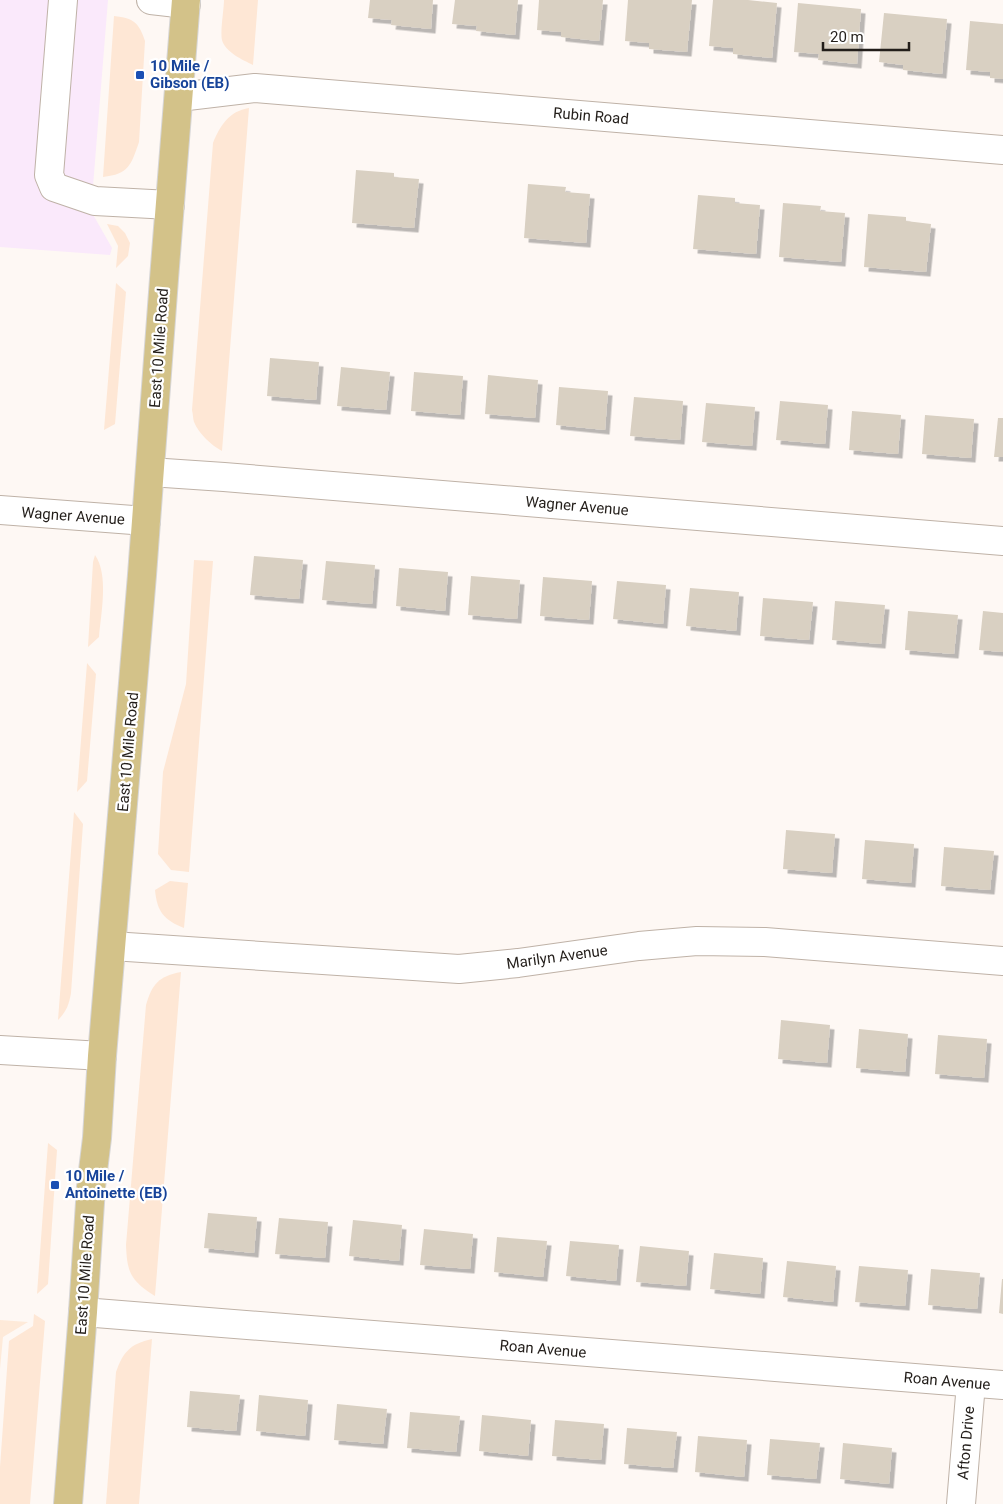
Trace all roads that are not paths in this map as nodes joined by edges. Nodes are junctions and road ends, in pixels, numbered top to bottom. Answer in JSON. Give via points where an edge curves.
{"nodes":[{"id":1,"x":63,"y":0,"type":"edge"},
{"id":2,"x":151,"y":0,"type":"edge"},
{"id":3,"x":186,"y":2,"type":"edge"},
{"id":4,"x":179,"y":97,"type":"junction"},
{"id":5,"x":1003,"y":150,"type":"edge"},
{"id":6,"x":170,"y":205,"type":"junction"},
{"id":7,"x":150,"y":472,"type":"junction"},
{"id":8,"x":0,"y":510,"type":"edge"},
{"id":9,"x":146,"y":521,"type":"junction"},
{"id":10,"x":1003,"y":541,"type":"edge"},
{"id":11,"x":112,"y":946,"type":"junction"},
{"id":12,"x":1003,"y":962,"type":"edge"},
{"id":13,"x":0,"y":1050,"type":"edge"},
{"id":14,"x":102,"y":1056,"type":"junction"},
{"id":15,"x":83,"y":1312,"type":"junction"},
{"id":16,"x":972,"y":1382,"type":"junction"},
{"id":17,"x":1003,"y":1385,"type":"edge"},
{"id":18,"x":68,"y":1504,"type":"edge"},
{"id":19,"x":961,"y":1504,"type":"edge"}],
"edges":[{"from":1,"to":6,"type":"street","via":[[49,175],[54,187],[95,201]]},
{"from":2,"to":3,"type":"street"},
{"from":3,"to":4,"type":"main road","name":"East 10 Mile Road"},
{"from":4,"to":5,"type":"street","name":"Rubin Road","via":[[254,88]]},
{"from":4,"to":6,"type":"main road","name":"East 10 Mile Road"},
{"from":6,"to":7,"type":"main road","name":"East 10 Mile Road"},
{"from":7,"to":9,"type":"main road","name":"East 10 Mile Road"},
{"from":7,"to":10,"type":"street","name":"Wagner Avenue"},
{"from":8,"to":9,"type":"street","name":"Wagner Avenue"},
{"from":9,"to":11,"type":"main road","name":"East 10 Mile Road"},
{"from":11,"to":12,"type":"street","name":"Marilyn Avenue","via":[[459,970],[697,941],[765,942]]},
{"from":11,"to":14,"type":"main road","name":"East 10 Mile Road"},
{"from":13,"to":14,"type":"street"},
{"from":14,"to":15,"type":"main road","name":"East 10 Mile Road"},
{"from":15,"to":16,"type":"street","name":"Roan Avenue"},
{"from":15,"to":18,"type":"main road","name":"East 10 Mile Road"},
{"from":16,"to":17,"type":"street","name":"Roan Avenue"},
{"from":16,"to":19,"type":"street","name":"Afton Drive"}]}
